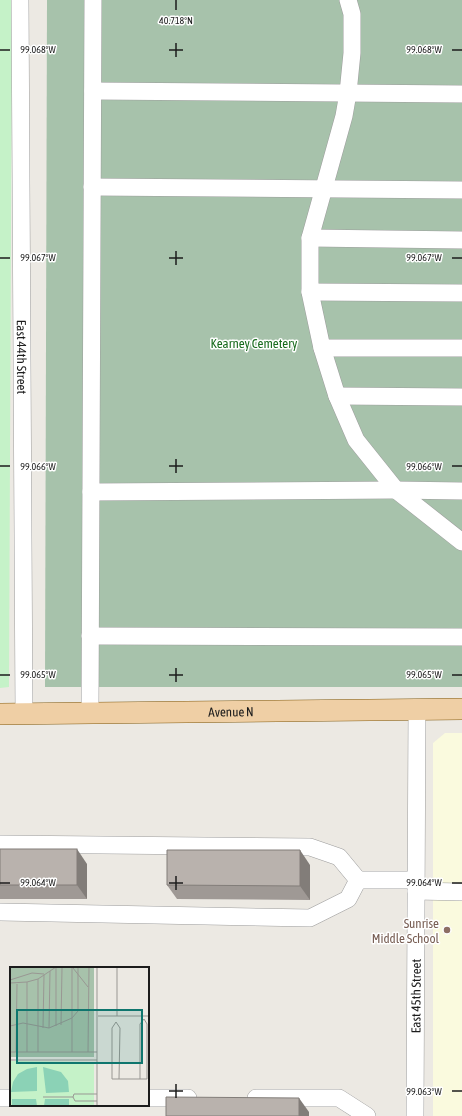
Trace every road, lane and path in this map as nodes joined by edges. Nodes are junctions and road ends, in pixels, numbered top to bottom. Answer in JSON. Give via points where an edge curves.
{"nodes":[{"id":1,"x":20,"y":0,"type":"edge"},
{"id":2,"x":93,"y":0,"type":"edge"},
{"id":3,"x":348,"y":0,"type":"edge"},
{"id":4,"x":93,"y":91,"type":"junction"},
{"id":5,"x":348,"y":93,"type":"junction"},
{"id":6,"x":462,"y":94,"type":"edge"},
{"id":7,"x":92,"y":186,"type":"junction"},
{"id":8,"x":324,"y":188,"type":"junction"},
{"id":9,"x":462,"y":190,"type":"edge"},
{"id":10,"x":310,"y":238,"type":"junction"},
{"id":11,"x":462,"y":240,"type":"edge"},
{"id":12,"x":310,"y":292,"type":"junction"},
{"id":13,"x":462,"y":292,"type":"edge"},
{"id":14,"x":322,"y":348,"type":"junction"},
{"id":15,"x":462,"y":348,"type":"edge"},
{"id":16,"x":337,"y":396,"type":"junction"},
{"id":17,"x":462,"y":397,"type":"edge"},
{"id":18,"x":396,"y":490,"type":"junction"},
{"id":19,"x":462,"y":490,"type":"edge"},
{"id":20,"x":91,"y":492,"type":"junction"},
{"id":21,"x":462,"y":542,"type":"edge"},
{"id":22,"x":90,"y":636,"type":"junction"},
{"id":23,"x":462,"y":636,"type":"edge"},
{"id":24,"x":417,"y":708,"type":"junction"},
{"id":25,"x":462,"y":708,"type":"edge"},
{"id":26,"x":0,"y":714,"type":"edge"},
{"id":27,"x":24,"y":714,"type":"junction"},
{"id":28,"x":90,"y":714,"type":"junction"},
{"id":29,"x":0,"y":844,"type":"edge"},
{"id":30,"x":358,"y":880,"type":"junction"},
{"id":31,"x":416,"y":886,"type":"junction"},
{"id":32,"x":462,"y":892,"type":"edge"},
{"id":33,"x":0,"y":912,"type":"edge"},
{"id":34,"x":149,"y":1098,"type":"edge"},
{"id":35,"x":204,"y":1098,"type":"edge"},
{"id":36,"x":244,"y":1098,"type":"edge"},
{"id":37,"x":367,"y":1116,"type":"edge"},
{"id":38,"x":415,"y":1116,"type":"edge"}],
"edges":[{"from":1,"to":27,"type":"street","name":"East 44th Street"},
{"from":2,"to":4,"type":"street"},
{"from":3,"to":5,"type":"street","via":[[352,14],[352,53]]},
{"from":4,"to":5,"type":"street"},
{"from":4,"to":7,"type":"street"},
{"from":5,"to":6,"type":"street"},
{"from":5,"to":8,"type":"street"},
{"from":7,"to":8,"type":"street"},
{"from":7,"to":20,"type":"street"},
{"from":8,"to":9,"type":"street"},
{"from":8,"to":10,"type":"street"},
{"from":10,"to":11,"type":"street"},
{"from":10,"to":12,"type":"street"},
{"from":12,"to":13,"type":"street"},
{"from":12,"to":14,"type":"street"},
{"from":14,"to":15,"type":"street"},
{"from":14,"to":16,"type":"street"},
{"from":16,"to":17,"type":"street"},
{"from":16,"to":18,"type":"street","via":[[356,440]]},
{"from":18,"to":19,"type":"street"},
{"from":18,"to":20,"type":"street"},
{"from":18,"to":21,"type":"street"},
{"from":20,"to":22,"type":"street"},
{"from":22,"to":23,"type":"street"},
{"from":22,"to":28,"type":"street"},
{"from":24,"to":25,"type":"main road","name":"Avenue N"},
{"from":24,"to":28,"type":"main road","name":"Avenue N"},
{"from":24,"to":31,"type":"street","name":"East 45th Street"},
{"from":26,"to":27,"type":"main road","name":"Avenue N"},
{"from":27,"to":28,"type":"main road","name":"Avenue N"},
{"from":29,"to":30,"type":"street","via":[[310,847],[339,857]]},
{"from":30,"to":31,"type":"street"},
{"from":30,"to":33,"type":"street","via":[[348,899],[310,918]]},
{"from":31,"to":32,"type":"street"},
{"from":31,"to":38,"type":"street","name":"East 45th Street"},
{"from":34,"to":35,"type":"street"},
{"from":36,"to":37,"type":"street","via":[[339,1098]]}]}
